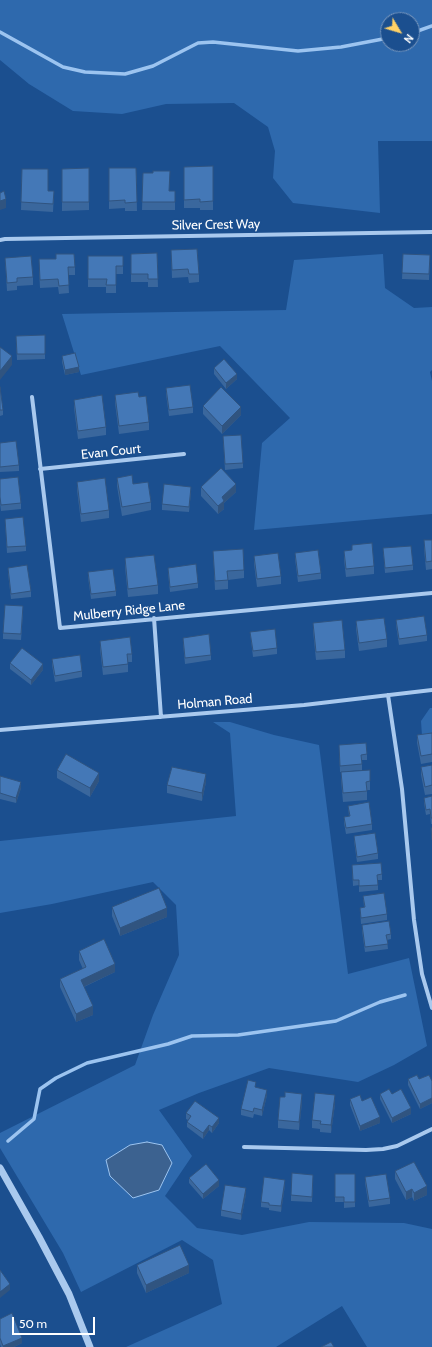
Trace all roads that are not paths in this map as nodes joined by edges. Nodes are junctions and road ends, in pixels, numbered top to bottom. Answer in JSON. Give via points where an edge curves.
{"nodes":[{"id":1,"x":432,"y":232,"type":"edge"},
{"id":2,"x":0,"y":240,"type":"edge"},
{"id":3,"x":32,"y":397,"type":"dead end"},
{"id":4,"x":184,"y":454,"type":"dead end"},
{"id":5,"x":40,"y":469,"type":"junction"},
{"id":6,"x":432,"y":593,"type":"edge"},
{"id":7,"x":154,"y":618,"type":"junction"},
{"id":8,"x":432,"y":690,"type":"edge"},
{"id":9,"x":388,"y":695,"type":"junction"},
{"id":10,"x":161,"y":717,"type":"junction"},
{"id":11,"x":0,"y":730,"type":"edge"},
{"id":12,"x":432,"y":1008,"type":"edge"},
{"id":13,"x":432,"y":1129,"type":"edge"},
{"id":14,"x":244,"y":1147,"type":"dead end"},
{"id":15,"x":0,"y":1168,"type":"edge"},
{"id":16,"x":90,"y":1347,"type":"edge"}],
"edges":[{"from":1,"to":2,"type":"street","name":"Silver Crest Way"},
{"from":3,"to":5,"type":"street","name":"Mulberry Ridge Lane"},
{"from":4,"to":5,"type":"street","name":"Evan Court"},
{"from":5,"to":7,"type":"street","name":"Mulberry Ridge Lane","via":[[60,628]]},
{"from":6,"to":7,"type":"street","name":"Mulberry Ridge Lane"},
{"from":7,"to":10,"type":"street"},
{"from":8,"to":9,"type":"street","name":"Holman Road"},
{"from":9,"to":10,"type":"street","name":"Holman Road"},
{"from":9,"to":12,"type":"street","via":[[402,789],[414,920],[422,974]]},
{"from":10,"to":11,"type":"street","name":"Holman Road"},
{"from":13,"to":14,"type":"street","via":[[397,1146],[382,1149]]},
{"from":15,"to":16,"type":"street","via":[[69,1294]]}]}
